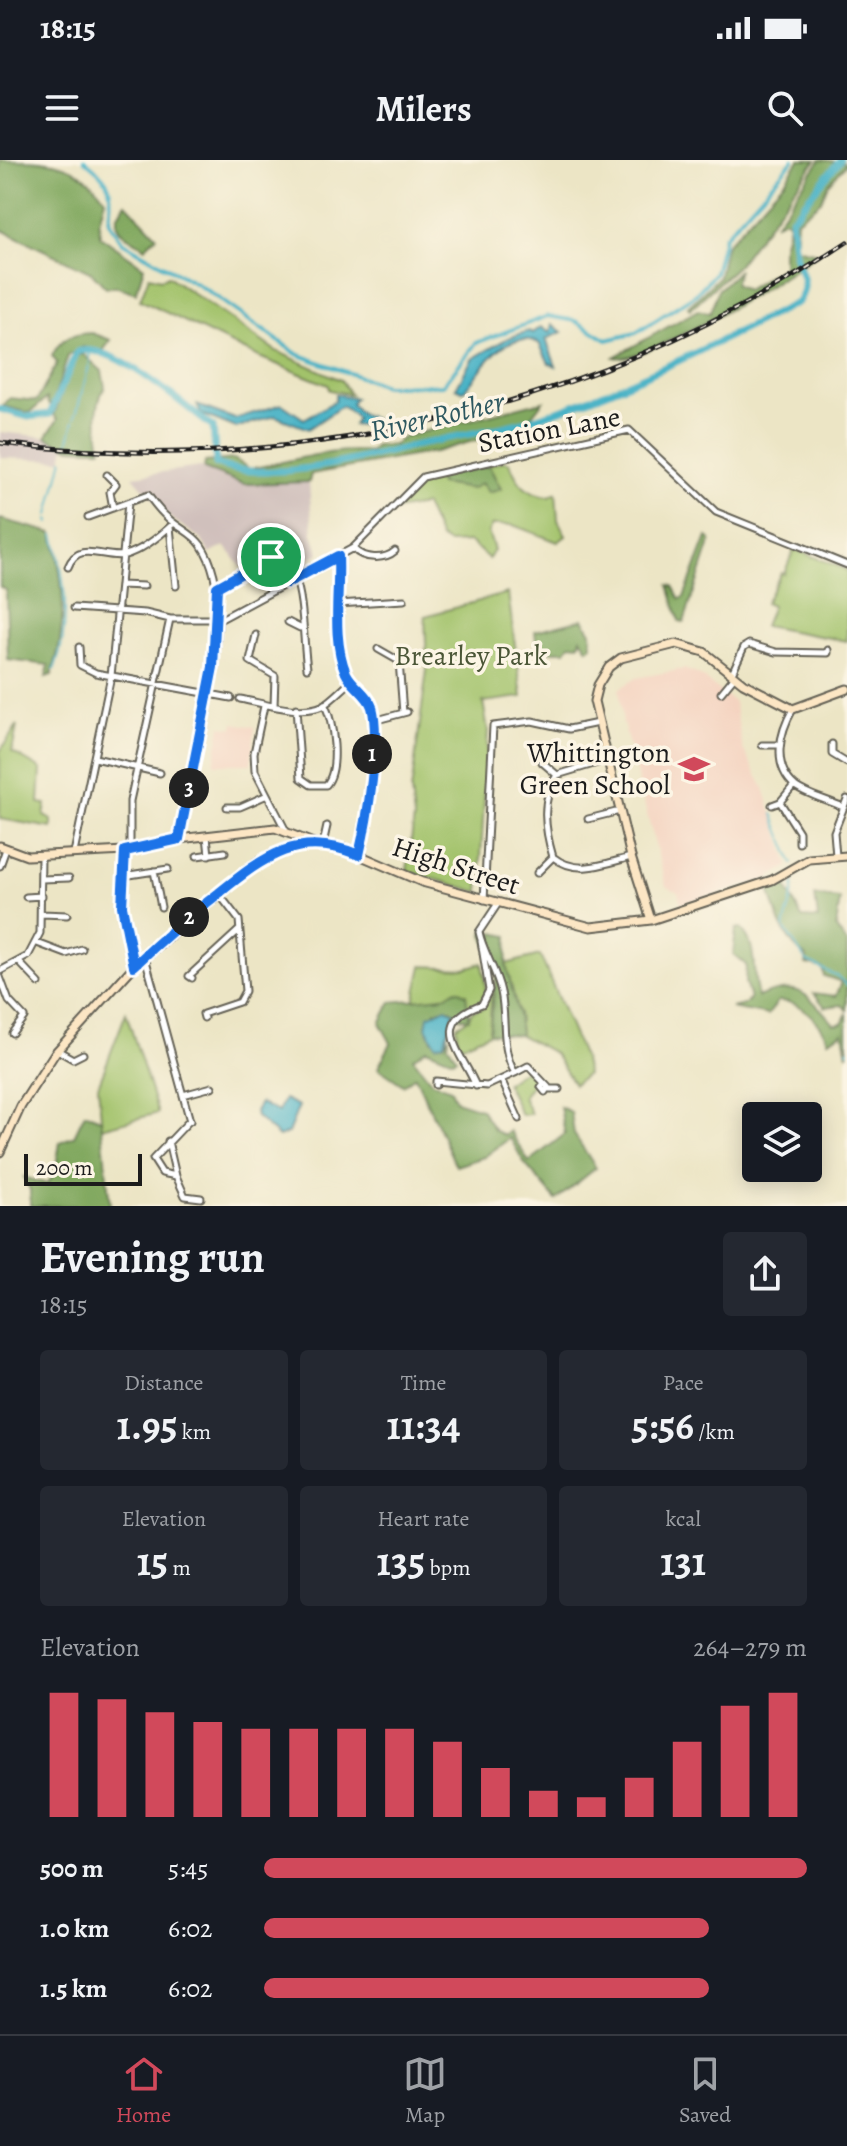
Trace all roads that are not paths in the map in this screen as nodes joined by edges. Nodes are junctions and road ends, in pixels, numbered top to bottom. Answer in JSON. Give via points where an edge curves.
{"nodes":[{"id":1,"x":107,"y":475,"type":"dead end"},
{"id":2,"x":128,"y":503,"type":"junction"},
{"id":3,"x":113,"y":508,"type":"junction"},
{"id":4,"x":88,"y":517,"type":"dead end"},
{"id":5,"x":172,"y":525,"type":"junction"},
{"id":6,"x":353,"y":548,"type":"junction"},
{"id":7,"x":395,"y":551,"type":"dead end"},
{"id":8,"x":124,"y":555,"type":"junction"},
{"id":9,"x":338,"y":556,"type":"junction"},
{"id":10,"x":847,"y":565,"type":"edge"},
{"id":11,"x":68,"y":567,"type":"dead end"},
{"id":12,"x":295,"y":578,"type":"junction"},
{"id":13,"x":287,"y":583,"type":"junction"},
{"id":14,"x":120,"y":585,"type":"junction"},
{"id":15,"x":144,"y":586,"type":"dead end"},
{"id":16,"x":176,"y":586,"type":"dead end"},
{"id":17,"x":217,"y":587,"type":"junction"},
{"id":18,"x":404,"y":600,"type":"dead end"},
{"id":19,"x":337,"y":604,"type":"junction"},
{"id":20,"x":74,"y":608,"type":"dead end"},
{"id":21,"x":118,"y":611,"type":"junction"},
{"id":22,"x":170,"y":619,"type":"junction"},
{"id":23,"x":217,"y":619,"type":"junction"},
{"id":24,"x":288,"y":622,"type":"dead end"},
{"id":25,"x":301,"y":628,"type":"junction"},
{"id":26,"x":256,"y":635,"type":"dead end"},
{"id":27,"x":79,"y":647,"type":"dead end"},
{"id":28,"x":378,"y":649,"type":"dead end"},
{"id":29,"x":828,"y":650,"type":"dead end"},
{"id":30,"x":307,"y":668,"type":"dead end"},
{"id":31,"x":733,"y":674,"type":"junction"},
{"id":32,"x":111,"y":676,"type":"junction"},
{"id":33,"x":352,"y":680,"type":"junction"},
{"id":34,"x":155,"y":686,"type":"junction"},
{"id":35,"x":847,"y":689,"type":"edge"},
{"id":36,"x":721,"y":693,"type":"dead end"},
{"id":37,"x":207,"y":695,"type":"junction"},
{"id":38,"x":231,"y":698,"type":"dead end"},
{"id":39,"x":240,"y":699,"type":"dead end"},
{"id":40,"x":324,"y":704,"type":"junction"},
{"id":41,"x":264,"y":706,"type":"junction"},
{"id":42,"x":274,"y":706,"type":"junction"},
{"id":43,"x":296,"y":708,"type":"junction"},
{"id":44,"x":793,"y":709,"type":"junction"},
{"id":45,"x":373,"y":721,"type":"junction"},
{"id":46,"x":598,"y":723,"type":"junction"},
{"id":47,"x":832,"y":744,"type":"dead end"},
{"id":48,"x":762,"y":745,"type":"dead end"},
{"id":49,"x":778,"y":745,"type":"junction"},
{"id":50,"x":95,"y":758,"type":"junction"},
{"id":51,"x":607,"y":760,"type":"junction"},
{"id":52,"x":542,"y":762,"type":"dead end"},
{"id":53,"x":847,"y":763,"type":"edge"},
{"id":54,"x":137,"y":768,"type":"junction"},
{"id":55,"x":160,"y":773,"type":"dead end"},
{"id":56,"x":557,"y":775,"type":"junction"},
{"id":57,"x":794,"y":785,"type":"junction"},
{"id":58,"x":265,"y":796,"type":"junction"},
{"id":59,"x":847,"y":799,"type":"edge"},
{"id":60,"x":780,"y":802,"type":"junction"},
{"id":61,"x":772,"y":805,"type":"dead end"},
{"id":62,"x":227,"y":807,"type":"dead end"},
{"id":63,"x":843,"y":807,"type":"junction"},
{"id":64,"x":620,"y":811,"type":"junction"},
{"id":65,"x":588,"y":819,"type":"dead end"},
{"id":66,"x":327,"y":826,"type":"dead end"},
{"id":67,"x":286,"y":831,"type":"junction"},
{"id":68,"x":207,"y":835,"type":"junction"},
{"id":69,"x":179,"y":839,"type":"junction"},
{"id":70,"x":799,"y":843,"type":"dead end"},
{"id":71,"x":320,"y":844,"type":"junction"},
{"id":72,"x":3,"y":847,"type":"edge"},
{"id":73,"x":128,"y":850,"type":"junction"},
{"id":74,"x":225,"y":852,"type":"dead end"},
{"id":75,"x":74,"y":854,"type":"junction"},
{"id":76,"x":209,"y":855,"type":"junction"},
{"id":77,"x":359,"y":855,"type":"junction"},
{"id":78,"x":41,"y":856,"type":"junction"},
{"id":79,"x":197,"y":856,"type":"dead end"},
{"id":80,"x":836,"y":856,"type":"junction"},
{"id":81,"x":847,"y":856,"type":"edge"},
{"id":82,"x":553,"y":857,"type":"junction"},
{"id":83,"x":631,"y":857,"type":"junction"},
{"id":84,"x":0,"y":866,"type":"edge"},
{"id":85,"x":168,"y":869,"type":"dead end"},
{"id":86,"x":154,"y":871,"type":"junction"},
{"id":87,"x":537,"y":873,"type":"dead end"},
{"id":88,"x":123,"y":876,"type":"junction"},
{"id":89,"x":69,"y":878,"type":"dead end"},
{"id":90,"x":42,"y":879,"type":"junction"},
{"id":91,"x":219,"y":893,"type":"junction"},
{"id":92,"x":42,"y":896,"type":"junction"},
{"id":93,"x":26,"y":897,"type":"dead end"},
{"id":94,"x":484,"y":901,"type":"junction"},
{"id":95,"x":497,"y":905,"type":"junction"},
{"id":96,"x":161,"y":907,"type":"dead end"},
{"id":97,"x":42,"y":914,"type":"junction"},
{"id":98,"x":67,"y":915,"type":"dead end"},
{"id":99,"x":651,"y":920,"type":"junction"},
{"id":100,"x":239,"y":930,"type":"junction"},
{"id":101,"x":481,"y":940,"type":"junction"},
{"id":102,"x":37,"y":943,"type":"junction"},
{"id":103,"x":82,"y":949,"type":"dead end"},
{"id":104,"x":145,"y":956,"type":"junction"},
{"id":105,"x":20,"y":963,"type":"junction"},
{"id":106,"x":134,"y":966,"type":"junction"},
{"id":107,"x":1,"y":970,"type":"edge"},
{"id":108,"x":192,"y":978,"type":"dead end"},
{"id":109,"x":39,"y":983,"type":"dead end"},
{"id":110,"x":204,"y":1018,"type":"dead end"},
{"id":111,"x":12,"y":1033,"type":"dead end"},
{"id":112,"x":57,"y":1050,"type":"junction"},
{"id":113,"x":83,"y":1054,"type":"dead end"},
{"id":114,"x":515,"y":1073,"type":"junction"},
{"id":115,"x":502,"y":1081,"type":"junction"},
{"id":116,"x":436,"y":1085,"type":"dead end"},
{"id":117,"x":476,"y":1086,"type":"junction"},
{"id":118,"x":212,"y":1087,"type":"dead end"},
{"id":119,"x":559,"y":1089,"type":"dead end"},
{"id":120,"x":183,"y":1095,"type":"junction"},
{"id":121,"x":519,"y":1119,"type":"dead end"},
{"id":122,"x":168,"y":1141,"type":"junction"},
{"id":123,"x":0,"y":1152,"type":"edge"},
{"id":124,"x":176,"y":1176,"type":"junction"},
{"id":125,"x":201,"y":1198,"type":"dead end"}],
"edges":[{"from":1,"to":3,"type":"street","via":[[116,484],[110,492]]},
{"from":2,"to":3,"type":"street"},
{"from":2,"to":5,"type":"street","via":[[148,495]]},
{"from":2,"to":8,"type":"street"},
{"from":3,"to":4,"type":"street"},
{"from":5,"to":8,"type":"street"},
{"from":5,"to":16,"type":"street"},
{"from":5,"to":17,"type":"street","via":[[203,547]]},
{"from":6,"to":7,"type":"street","via":[[370,557]]},
{"from":6,"to":9,"type":"street","name":"Station Lane"},
{"from":6,"to":10,"type":"street","name":"Station Lane","via":[[423,477],[629,430],[716,512]]},
{"from":8,"to":11,"type":"street","via":[[79,553]]},
{"from":8,"to":14,"type":"street"},
{"from":9,"to":12,"type":"street","name":"Station Lane"},
{"from":9,"to":19,"type":"street"},
{"from":12,"to":13,"type":"street","name":"Station Lane"},
{"from":12,"to":25,"type":"street","via":[[301,592]]},
{"from":13,"to":17,"type":"street","via":[[271,557]]},
{"from":13,"to":23,"type":"street","name":"Station Lane"},
{"from":14,"to":15,"type":"street"},
{"from":14,"to":21,"type":"street"},
{"from":17,"to":23,"type":"street"},
{"from":18,"to":19,"type":"street"},
{"from":19,"to":33,"type":"street","via":[[346,673]]},
{"from":20,"to":21,"type":"street"},
{"from":21,"to":22,"type":"street"},
{"from":21,"to":32,"type":"street"},
{"from":22,"to":23,"type":"street"},
{"from":22,"to":34,"type":"street"},
{"from":23,"to":37,"type":"street"},
{"from":24,"to":25,"type":"street"},
{"from":25,"to":30,"type":"street"},
{"from":26,"to":42,"type":"street","via":[[250,661],[275,676]]},
{"from":27,"to":32,"type":"street","via":[[80,665]]},
{"from":28,"to":45,"type":"street","via":[[399,661],[405,713]]},
{"from":29,"to":31,"type":"street","via":[[801,654],[749,644]]},
{"from":31,"to":36,"type":"street"},
{"from":31,"to":44,"type":"main road"},
{"from":31,"to":46,"type":"main road","via":[[690,646],[662,646],[621,658],[598,685]]},
{"from":32,"to":34,"type":"street"},
{"from":32,"to":50,"type":"street"},
{"from":33,"to":40,"type":"street"},
{"from":33,"to":45,"type":"street","via":[[370,704]]},
{"from":34,"to":37,"type":"street"},
{"from":34,"to":54,"type":"street"},
{"from":35,"to":44,"type":"main road"},
{"from":37,"to":38,"type":"street"},
{"from":37,"to":69,"type":"street"},
{"from":39,"to":41,"type":"street"},
{"from":40,"to":43,"type":"street"},
{"from":40,"to":43,"type":"street","via":[[331,717],[333,771],[326,785],[311,785],[301,778]]},
{"from":41,"to":42,"type":"street"},
{"from":41,"to":58,"type":"street","via":[[254,760]]},
{"from":42,"to":43,"type":"street"},
{"from":44,"to":49,"type":"street"},
{"from":45,"to":77,"type":"street","via":[[370,809]]},
{"from":46,"to":51,"type":"main road"},
{"from":46,"to":94,"type":"street","via":[[569,729],[532,721],[493,726]]},
{"from":47,"to":53,"type":"street","via":[[832,754]]},
{"from":48,"to":49,"type":"street"},
{"from":49,"to":57,"type":"street"},
{"from":50,"to":54,"type":"street"},
{"from":50,"to":75,"type":"street"},
{"from":51,"to":56,"type":"street"},
{"from":51,"to":64,"type":"main road"},
{"from":52,"to":56,"type":"street"},
{"from":54,"to":55,"type":"street"},
{"from":54,"to":73,"type":"street"},
{"from":56,"to":82,"type":"street","via":[[546,800]]},
{"from":57,"to":60,"type":"street"},
{"from":57,"to":63,"type":"street"},
{"from":58,"to":62,"type":"street"},
{"from":58,"to":67,"type":"street"},
{"from":59,"to":63,"type":"street"},
{"from":60,"to":61,"type":"street"},
{"from":60,"to":70,"type":"street","via":[[799,832]]},
{"from":63,"to":80,"type":"street","via":[[834,832]]},
{"from":64,"to":65,"type":"street"},
{"from":64,"to":83,"type":"main road"},
{"from":66,"to":71,"type":"street"},
{"from":67,"to":68,"type":"main road","name":"High Street","via":[[264,828]]},
{"from":67,"to":71,"type":"main road","name":"High Street"},
{"from":68,"to":69,"type":"main road","name":"High Street"},
{"from":68,"to":76,"type":"street"},
{"from":69,"to":73,"type":"main road","name":"High Street"},
{"from":71,"to":77,"type":"main road","name":"High Street"},
{"from":71,"to":91,"type":"main road","via":[[275,853]]},
{"from":72,"to":78,"type":"main road","name":"High Street"},
{"from":72,"to":84,"type":"street"},
{"from":73,"to":75,"type":"main road","name":"High Street"},
{"from":73,"to":88,"type":"street"},
{"from":74,"to":76,"type":"street"},
{"from":75,"to":78,"type":"main road","name":"High Street"},
{"from":76,"to":79,"type":"street"},
{"from":77,"to":94,"type":"main road","name":"High Street"},
{"from":78,"to":90,"type":"street"},
{"from":80,"to":81,"type":"main road","name":"High Street"},
{"from":80,"to":99,"type":"main road","name":"High Street","via":[[809,859],[772,880]]},
{"from":82,"to":83,"type":"street","via":[[561,864],[585,868]]},
{"from":82,"to":87,"type":"street"},
{"from":83,"to":99,"type":"main road"},
{"from":85,"to":86,"type":"street"},
{"from":86,"to":88,"type":"street"},
{"from":86,"to":96,"type":"street"},
{"from":88,"to":106,"type":"street","via":[[122,906]]},
{"from":89,"to":90,"type":"street"},
{"from":90,"to":92,"type":"street"},
{"from":91,"to":100,"type":"street","via":[[239,920]]},
{"from":91,"to":104,"type":"main road"},
{"from":92,"to":93,"type":"street"},
{"from":92,"to":97,"type":"street"},
{"from":94,"to":95,"type":"main road","name":"High Street"},
{"from":95,"to":99,"type":"main road","name":"High Street","via":[[591,927]]},
{"from":95,"to":101,"type":"street","via":[[483,924]]},
{"from":97,"to":98,"type":"street"},
{"from":97,"to":102,"type":"street"},
{"from":100,"to":108,"type":"street"},
{"from":100,"to":110,"type":"street","via":[[244,998],[203,1014]]},
{"from":101,"to":114,"type":"street","via":[[496,970],[507,1060]]},
{"from":101,"to":117,"type":"street","via":[[489,990],[451,1034]]},
{"from":102,"to":103,"type":"street","via":[[70,958]]},
{"from":102,"to":105,"type":"street"},
{"from":104,"to":106,"type":"main road"},
{"from":104,"to":120,"type":"street"},
{"from":105,"to":107,"type":"street"},
{"from":105,"to":109,"type":"street"},
{"from":106,"to":112,"type":"main road"},
{"from":107,"to":111,"type":"street","via":[[9,1001],[24,1017]]},
{"from":112,"to":113,"type":"street","via":[[73,1059]]},
{"from":112,"to":123,"type":"main road","via":[[21,1106]]},
{"from":114,"to":115,"type":"street"},
{"from":114,"to":119,"type":"street","via":[[528,1066],[546,1086]]},
{"from":115,"to":117,"type":"street"},
{"from":115,"to":121,"type":"street"},
{"from":116,"to":117,"type":"street"},
{"from":118,"to":120,"type":"street"},
{"from":120,"to":122,"type":"street","via":[[190,1121]]},
{"from":122,"to":124,"type":"street"},
{"from":122,"to":124,"type":"street","via":[[153,1159],[162,1173]]},
{"from":124,"to":125,"type":"street","via":[[185,1196]]}]}
